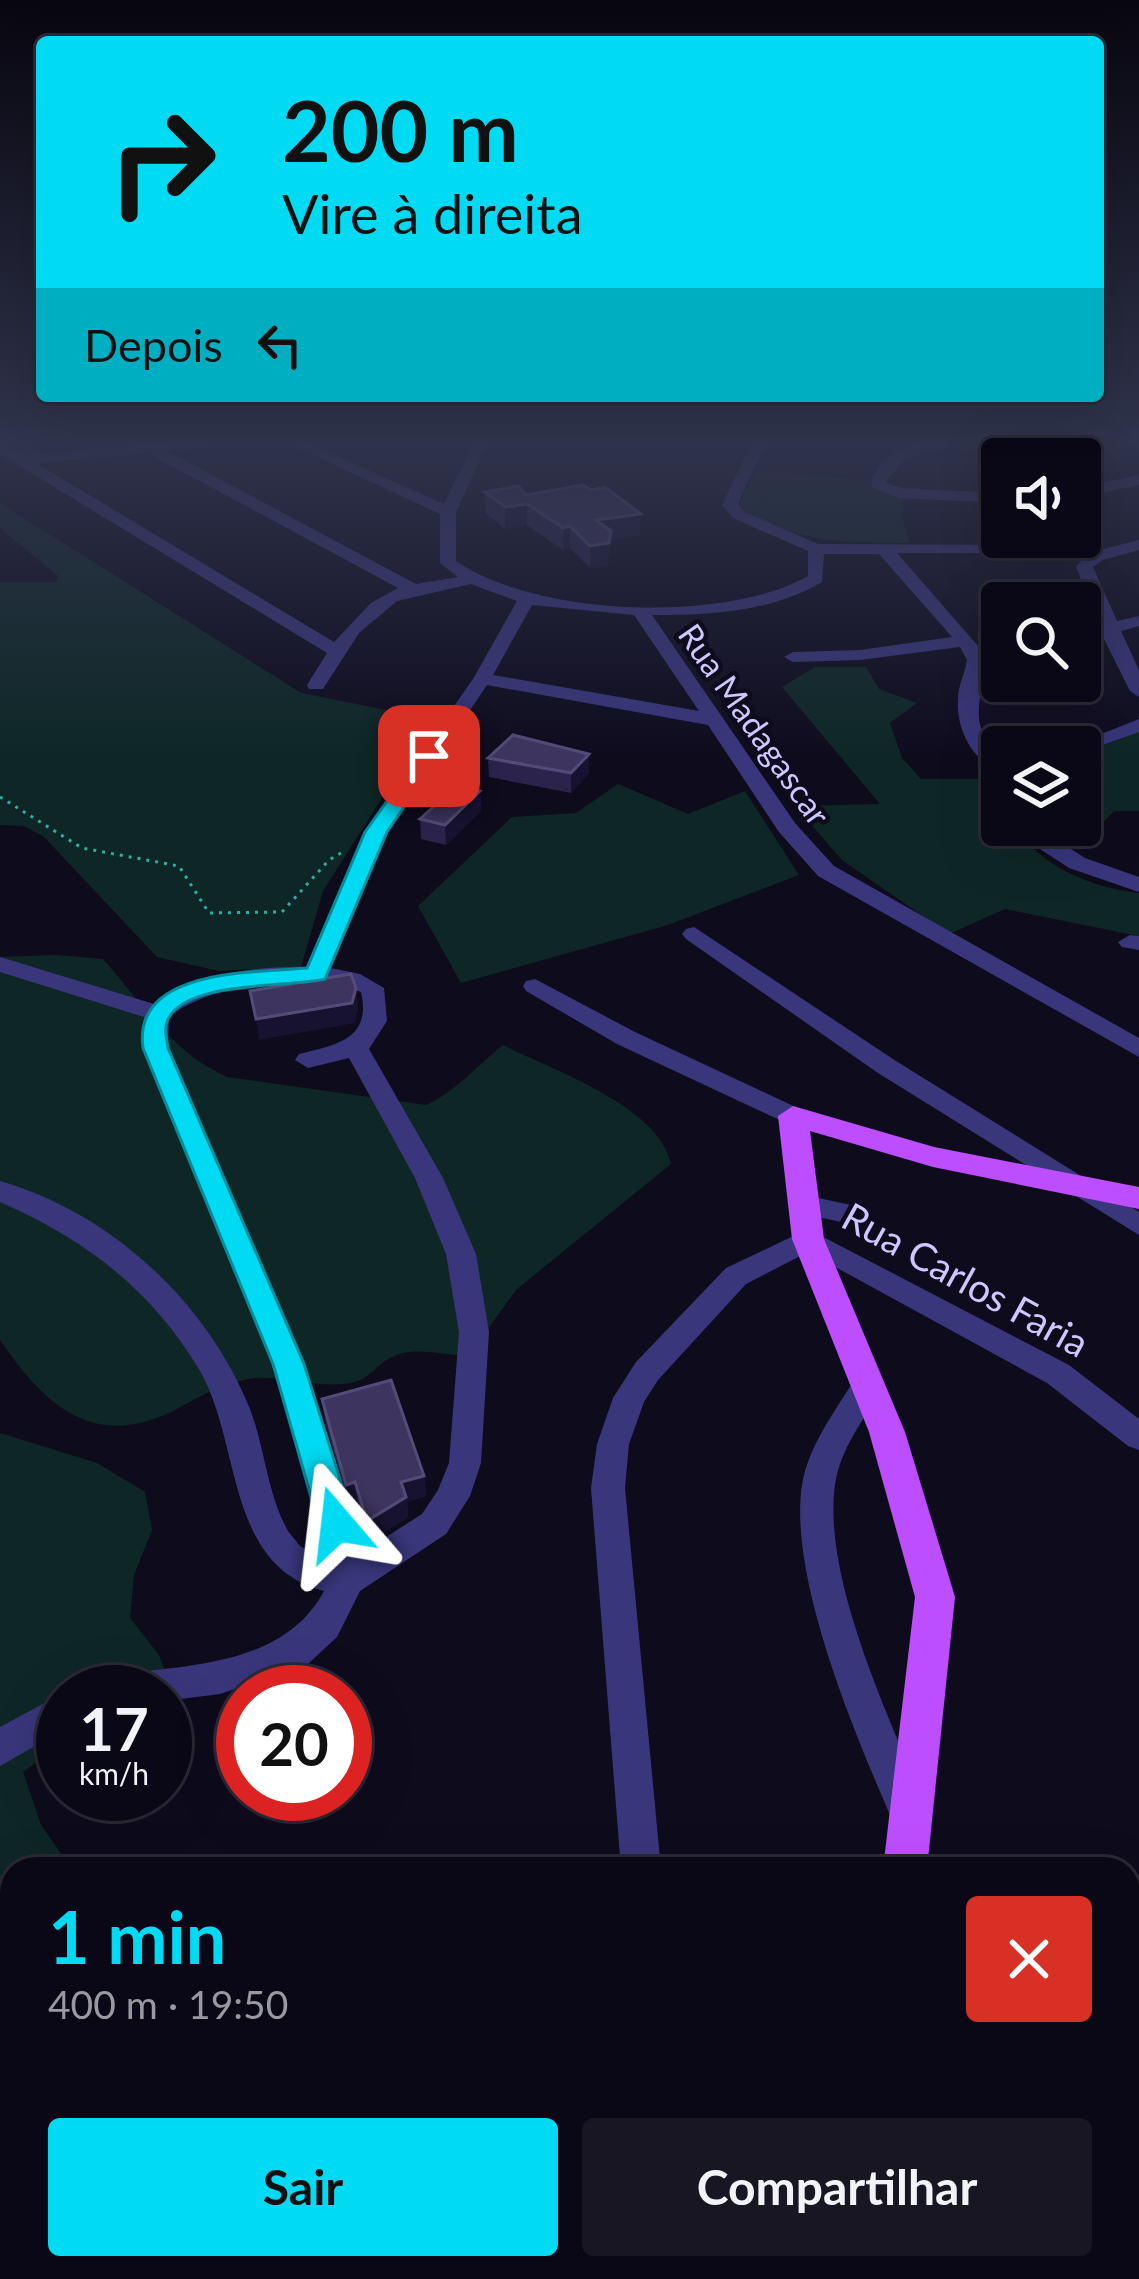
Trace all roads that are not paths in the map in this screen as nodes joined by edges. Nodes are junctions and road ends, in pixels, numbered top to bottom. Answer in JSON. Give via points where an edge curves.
{"nodes":[{"id":1,"x":163,"y":546,"type":"edge"},
{"id":2,"x":336,"y":546,"type":"edge"},
{"id":3,"x":448,"y":546,"type":"edge"},
{"id":4,"x":809,"y":546,"type":"edge"},
{"id":5,"x":1134,"y":546,"type":"edge"},
{"id":6,"x":981,"y":548,"type":"edge"},
{"id":7,"x":815,"y":549,"type":"junction"},
{"id":8,"x":884,"y":549,"type":"junction"},
{"id":9,"x":448,"y":562,"type":"junction"},
{"id":10,"x":472,"y":579,"type":"junction"},
{"id":11,"x":405,"y":583,"type":"junction"},
{"id":12,"x":527,"y":599,"type":"junction"},
{"id":13,"x":639,"y":608,"type":"junction"},
{"id":14,"x":1139,"y":621,"type":"edge"},
{"id":15,"x":1108,"y":629,"type":"junction"},
{"id":16,"x":966,"y":641,"type":"junction"},
{"id":17,"x":337,"y":651,"type":"junction"},
{"id":18,"x":794,"y":658,"type":"dead end"},
{"id":19,"x":482,"y":680,"type":"junction"},
{"id":20,"x":316,"y":685,"type":"dead end"},
{"id":21,"x":1139,"y":691,"type":"edge"},
{"id":22,"x":715,"y":720,"type":"junction"},
{"id":23,"x":1139,"y":725,"type":"edge"},
{"id":24,"x":1101,"y":739,"type":"edge"},
{"id":25,"x":981,"y":748,"type":"edge"},
{"id":26,"x":1052,"y":846,"type":"edge"},
{"id":27,"x":1139,"y":884,"type":"edge"},
{"id":28,"x":694,"y":934,"type":"dead end"},
{"id":29,"x":0,"y":964,"type":"edge"},
{"id":30,"x":317,"y":974,"type":"junction"},
{"id":31,"x":535,"y":986,"type":"dead end"},
{"id":32,"x":157,"y":1013,"type":"junction"},
{"id":33,"x":356,"y":1048,"type":"junction"},
{"id":34,"x":1139,"y":1049,"type":"edge"},
{"id":35,"x":308,"y":1060,"type":"dead end"},
{"id":36,"x":793,"y":1116,"type":"junction"},
{"id":37,"x":988,"y":1128,"type":"junction"},
{"id":38,"x":1012,"y":1175,"type":"junction"},
{"id":39,"x":1077,"y":1185,"type":"junction"},
{"id":40,"x":0,"y":1191,"type":"edge"},
{"id":41,"x":1139,"y":1198,"type":"edge"},
{"id":42,"x":846,"y":1213,"type":"dead end"},
{"id":43,"x":806,"y":1222,"type":"junction"},
{"id":44,"x":1139,"y":1225,"type":"edge"},
{"id":45,"x":867,"y":1386,"type":"junction"},
{"id":46,"x":1139,"y":1437,"type":"edge"},
{"id":47,"x":348,"y":1580,"type":"junction"},
{"id":48,"x":192,"y":1681,"type":"edge"},
{"id":49,"x":36,"y":1726,"type":"edge"},
{"id":50,"x":0,"y":1748,"type":"edge"},
{"id":51,"x":911,"y":1819,"type":"junction"},
{"id":52,"x":640,"y":1857,"type":"edge"},
{"id":53,"x":906,"y":1857,"type":"edge"}],
"edges":[{"from":1,"to":17,"type":"street"},
{"from":2,"to":11,"type":"street"},
{"from":3,"to":9,"type":"street"},
{"from":4,"to":7,"type":"street"},
{"from":5,"to":15,"type":"street","via":[[1084,566]]},
{"from":6,"to":8,"type":"street"},
{"from":7,"to":8,"type":"street"},
{"from":7,"to":13,"type":"street","via":[[816,578],[782,597]]},
{"from":8,"to":16,"type":"street"},
{"from":9,"to":10,"type":"street"},
{"from":9,"to":11,"type":"street"},
{"from":10,"to":11,"type":"street"},
{"from":10,"to":12,"type":"street"},
{"from":11,"to":17,"type":"street"},
{"from":12,"to":13,"type":"street"},
{"from":12,"to":19,"type":"street"},
{"from":13,"to":22,"type":"street","name":"Rua Madagascar"},
{"from":14,"to":15,"type":"street"},
{"from":15,"to":21,"type":"street"},
{"from":16,"to":18,"type":"street"},
{"from":16,"to":25,"type":"street","via":[[978,659],[967,700]]},
{"from":17,"to":20,"type":"street"},
{"from":19,"to":22,"type":"street"},
{"from":19,"to":30,"type":"street","via":[[376,832]]},
{"from":22,"to":34,"type":"street","name":"Rua Madagascar","via":[[826,872]]},
{"from":23,"to":24,"type":"street"},
{"from":26,"to":27,"type":"street"},
{"from":28,"to":37,"type":"street"},
{"from":29,"to":32,"type":"street"},
{"from":30,"to":32,"type":"street","via":[[215,984]]},
{"from":30,"to":33,"type":"street","via":[[372,988],[376,1017]]},
{"from":31,"to":36,"type":"street"},
{"from":32,"to":47,"type":"street","via":[[155,1048],[289,1364]]},
{"from":33,"to":35,"type":"street"},
{"from":33,"to":47,"type":"street","via":[[461,1253],[474,1332],[466,1462],[453,1496],[434,1524]]},
{"from":36,"to":38,"type":"main road"},
{"from":36,"to":43,"type":"main road"},
{"from":37,"to":38,"type":"street","via":[[1011,1156]]},
{"from":37,"to":39,"type":"street"},
{"from":38,"to":39,"type":"main road"},
{"from":39,"to":41,"type":"main road"},
{"from":39,"to":44,"type":"street"},
{"from":40,"to":47,"type":"street","via":[[75,1223],[169,1305],[237,1416],[274,1537],[299,1566]]},
{"from":42,"to":43,"type":"street"},
{"from":43,"to":45,"type":"main road"},
{"from":43,"to":46,"type":"street","name":"Rua Carlos Faria","via":[[1058,1374]]},
{"from":43,"to":52,"type":"street","via":[[679,1334],[629,1398],[613,1444],[608,1488]]},
{"from":45,"to":51,"type":"main road","via":[[910,1498],[935,1597]]},
{"from":45,"to":51,"type":"street","via":[[818,1488],[821,1538],[862,1693]]},
{"from":47,"to":48,"type":"street","via":[[324,1626],[296,1652]]},
{"from":49,"to":50,"type":"street"},
{"from":51,"to":53,"type":"main road"}]}
